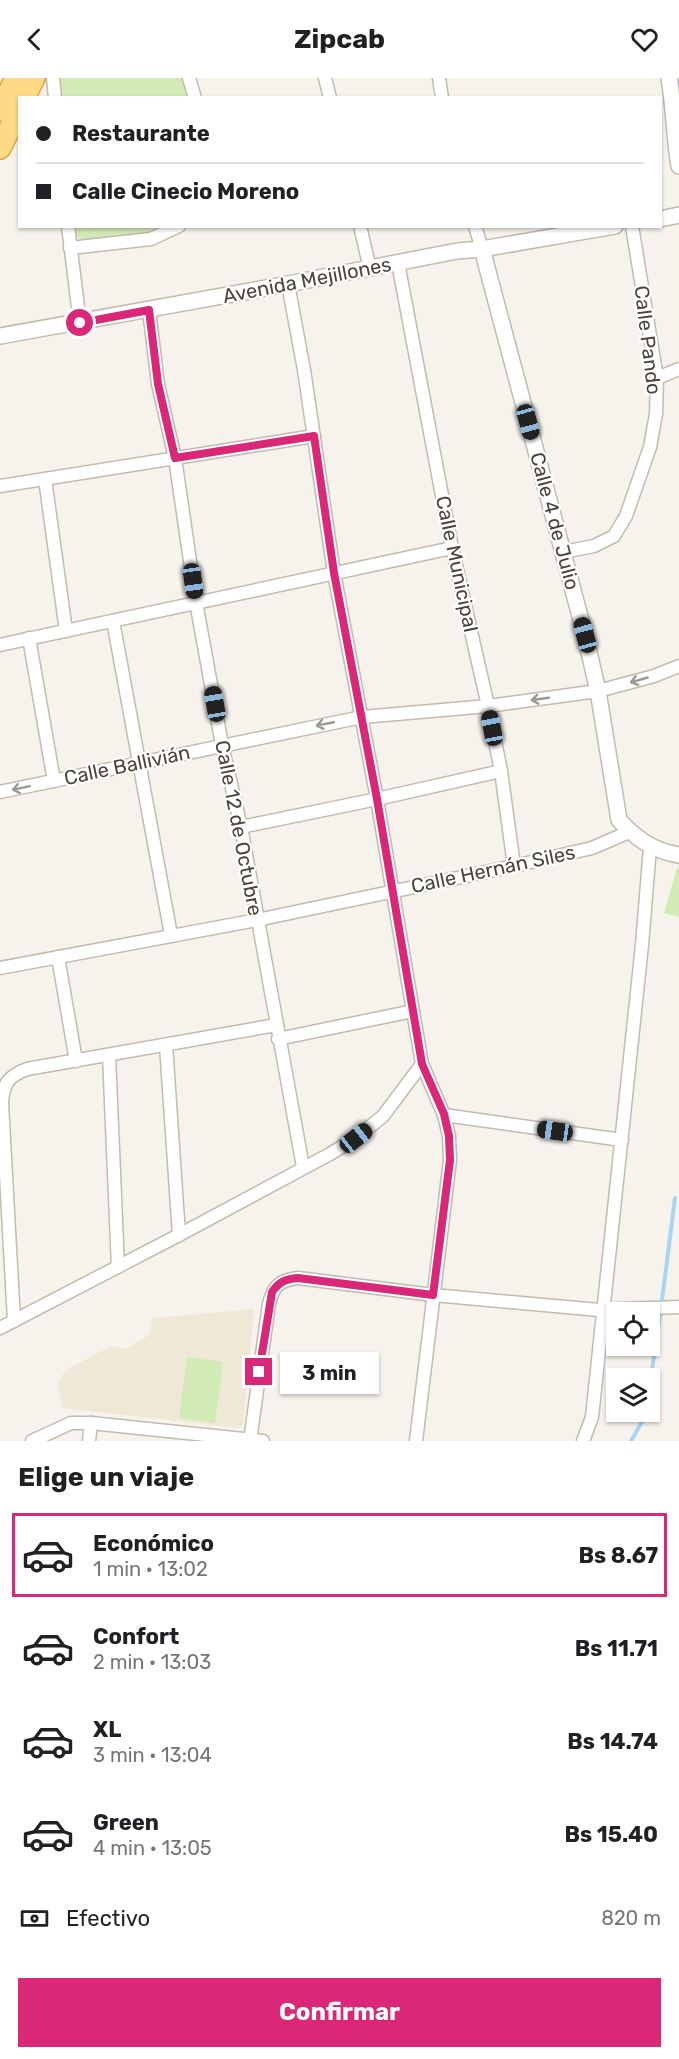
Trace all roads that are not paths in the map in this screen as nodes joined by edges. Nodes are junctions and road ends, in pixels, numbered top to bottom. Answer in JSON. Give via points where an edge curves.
{"nodes":[{"id":1,"x":16,"y":78,"type":"edge"},
{"id":2,"x":34,"y":78,"type":"edge"},
{"id":3,"x":53,"y":78,"type":"edge"},
{"id":4,"x":189,"y":78,"type":"edge"},
{"id":5,"x":325,"y":78,"type":"edge"},
{"id":6,"x":439,"y":78,"type":"edge"},
{"id":7,"x":669,"y":78,"type":"edge"},
{"id":8,"x":25,"y":96,"type":"edge"},
{"id":9,"x":55,"y":96,"type":"edge"},
{"id":10,"x":194,"y":96,"type":"edge"},
{"id":11,"x":330,"y":96,"type":"edge"},
{"id":12,"x":442,"y":96,"type":"edge"},
{"id":13,"x":0,"y":111,"type":"edge"},
{"id":14,"x":18,"y":112,"type":"edge"},
{"id":15,"x":0,"y":148,"type":"edge"},
{"id":16,"x":679,"y":166,"type":"edge"},
{"id":17,"x":679,"y":215,"type":"edge"},
{"id":18,"x":662,"y":219,"type":"edge"},
{"id":19,"x":68,"y":228,"type":"edge"},
{"id":20,"x":175,"y":228,"type":"edge"},
{"id":21,"x":360,"y":228,"type":"edge"},
{"id":22,"x":476,"y":228,"type":"edge"},
{"id":23,"x":603,"y":228,"type":"edge"},
{"id":24,"x":632,"y":228,"type":"edge"},
{"id":25,"x":70,"y":248,"type":"junction"},
{"id":26,"x":482,"y":249,"type":"junction"},
{"id":27,"x":398,"y":263,"type":"junction"},
{"id":28,"x":370,"y":269,"type":"junction"},
{"id":29,"x":288,"y":284,"type":"junction"},
{"id":30,"x":149,"y":310,"type":"junction"},
{"id":31,"x":80,"y":323,"type":"junction"},
{"id":32,"x":0,"y":336,"type":"edge"},
{"id":33,"x":679,"y":369,"type":"edge"},
{"id":34,"x":657,"y":378,"type":"junction"},
{"id":35,"x":314,"y":436,"type":"junction"},
{"id":36,"x":175,"y":458,"type":"junction"},
{"id":37,"x":45,"y":479,"type":"junction"},
{"id":38,"x":0,"y":486,"type":"edge"},
{"id":39,"x":452,"y":548,"type":"junction"},
{"id":40,"x":563,"y":552,"type":"junction"},
{"id":41,"x":334,"y":573,"type":"junction"},
{"id":42,"x":196,"y":602,"type":"junction"},
{"id":43,"x":113,"y":621,"type":"junction"},
{"id":44,"x":66,"y":631,"type":"junction"},
{"id":45,"x":29,"y":638,"type":"junction"},
{"id":46,"x":0,"y":645,"type":"edge"},
{"id":47,"x":679,"y":666,"type":"edge"},
{"id":48,"x":598,"y":691,"type":"junction"},
{"id":49,"x":488,"y":706,"type":"junction"},
{"id":50,"x":362,"y":717,"type":"junction"},
{"id":51,"x":222,"y":745,"type":"junction"},
{"id":52,"x":140,"y":762,"type":"junction"},
{"id":53,"x":501,"y":771,"type":"junction"},
{"id":54,"x":54,"y":781,"type":"junction"},
{"id":55,"x":0,"y":792,"type":"edge"},
{"id":56,"x":377,"y":799,"type":"junction"},
{"id":57,"x":241,"y":827,"type":"junction"},
{"id":58,"x":629,"y":832,"type":"junction"},
{"id":59,"x":650,"y":847,"type":"junction"},
{"id":60,"x":679,"y":855,"type":"edge"},
{"id":61,"x":514,"y":866,"type":"junction"},
{"id":62,"x":392,"y":890,"type":"junction"},
{"id":63,"x":257,"y":920,"type":"junction"},
{"id":64,"x":171,"y":935,"type":"junction"},
{"id":65,"x":58,"y":957,"type":"junction"},
{"id":66,"x":0,"y":968,"type":"edge"},
{"id":67,"x":413,"y":1011,"type":"junction"},
{"id":68,"x":276,"y":1025,"type":"junction"},
{"id":69,"x":278,"y":1039,"type":"junction"},
{"id":70,"x":166,"y":1045,"type":"junction"},
{"id":71,"x":109,"y":1055,"type":"junction"},
{"id":72,"x":76,"y":1061,"type":"junction"},
{"id":73,"x":422,"y":1064,"type":"junction"},
{"id":74,"x":444,"y":1114,"type":"junction"},
{"id":75,"x":622,"y":1140,"type":"junction"},
{"id":76,"x":303,"y":1167,"type":"junction"},
{"id":77,"x":179,"y":1235,"type":"junction"},
{"id":78,"x":118,"y":1267,"type":"junction"},
{"id":79,"x":433,"y":1295,"type":"junction"},
{"id":80,"x":679,"y":1307,"type":"edge"},
{"id":81,"x":604,"y":1310,"type":"junction"},
{"id":82,"x":14,"y":1321,"type":"junction"},
{"id":83,"x":0,"y":1328,"type":"edge"},
{"id":84,"x":91,"y":1423,"type":"junction"},
{"id":85,"x":250,"y":1440,"type":"edge"},
{"id":86,"x":32,"y":1441,"type":"edge"},
{"id":87,"x":89,"y":1441,"type":"edge"},
{"id":88,"x":263,"y":1441,"type":"edge"},
{"id":89,"x":416,"y":1441,"type":"edge"},
{"id":90,"x":583,"y":1441,"type":"edge"}],
"edges":[{"from":1,"to":13,"type":"highway"},
{"from":2,"to":8,"type":"highway"},
{"from":3,"to":9,"type":"street"},
{"from":4,"to":10,"type":"street"},
{"from":5,"to":11,"type":"street"},
{"from":6,"to":12,"type":"street"},
{"from":7,"to":16,"type":"street"},
{"from":14,"to":15,"type":"highway"},
{"from":17,"to":18,"type":"street"},
{"from":19,"to":25,"type":"street"},
{"from":20,"to":25,"type":"street","via":[[152,239]]},
{"from":21,"to":28,"type":"street"},
{"from":22,"to":26,"type":"street","name":"Calle 4 de Julio"},
{"from":23,"to":26,"type":"street","name":"Avenida Mejillones"},
{"from":24,"to":34,"type":"street","name":"Calle Pando"},
{"from":25,"to":31,"type":"street"},
{"from":26,"to":27,"type":"street","name":"Avenida Mejillones"},
{"from":26,"to":40,"type":"street","name":"Calle 4 de Julio"},
{"from":27,"to":28,"type":"street","name":"Avenida Mejillones"},
{"from":27,"to":39,"type":"street","name":"Calle Municipal"},
{"from":28,"to":29,"type":"street","name":"Avenida Mejillones"},
{"from":29,"to":30,"type":"street","name":"Avenida Mejillones"},
{"from":29,"to":35,"type":"street"},
{"from":30,"to":31,"type":"street","name":"Avenida Mejillones"},
{"from":30,"to":36,"type":"street","name":"Calle 12 de Octubre","via":[[158,384]]},
{"from":31,"to":32,"type":"street","name":"Avenida Mejillones"},
{"from":33,"to":34,"type":"street"},
{"from":34,"to":40,"type":"street","name":"Calle Pando","via":[[650,447],[626,516],[614,536],[594,546]]},
{"from":35,"to":36,"type":"street"},
{"from":35,"to":41,"type":"street"},
{"from":36,"to":37,"type":"street"},
{"from":36,"to":42,"type":"street","name":"Calle 12 de Octubre"},
{"from":37,"to":38,"type":"street"},
{"from":37,"to":44,"type":"street"},
{"from":39,"to":41,"type":"street"},
{"from":39,"to":49,"type":"street","name":"Calle Municipal"},
{"from":40,"to":48,"type":"street","name":"Calle 4 de Julio"},
{"from":41,"to":42,"type":"street"},
{"from":41,"to":50,"type":"street"},
{"from":42,"to":43,"type":"street"},
{"from":42,"to":51,"type":"street","name":"Calle 12 de Octubre"},
{"from":43,"to":44,"type":"street"},
{"from":43,"to":52,"type":"street"},
{"from":44,"to":45,"type":"street"},
{"from":45,"to":46,"type":"street"},
{"from":45,"to":54,"type":"street"},
{"from":47,"to":48,"type":"street","name":"Calle Ballivián","one_way":true},
{"from":48,"to":49,"type":"street","name":"Calle Ballivián","one_way":true},
{"from":48,"to":58,"type":"street","name":"Calle 4 de Julio","via":[[619,820]]},
{"from":49,"to":50,"type":"street","name":"Calle Ballivián"},
{"from":49,"to":53,"type":"street","name":"Calle Municipal"},
{"from":50,"to":51,"type":"street","name":"Calle Ballivián","one_way":true},
{"from":50,"to":56,"type":"street"},
{"from":51,"to":52,"type":"street","name":"Calle Ballivián"},
{"from":51,"to":57,"type":"street","name":"Calle 12 de Octubre"},
{"from":52,"to":54,"type":"street","name":"Calle Ballivián"},
{"from":52,"to":64,"type":"street"},
{"from":53,"to":56,"type":"street"},
{"from":53,"to":61,"type":"street","name":"Calle Municipal"},
{"from":54,"to":55,"type":"street","name":"Calle Ballivián","one_way":true},
{"from":56,"to":57,"type":"street"},
{"from":56,"to":62,"type":"street"},
{"from":57,"to":63,"type":"street","name":"Calle 12 de Octubre"},
{"from":58,"to":59,"type":"street","name":"Calle 4 de Julio"},
{"from":58,"to":61,"type":"street","name":"Calle Hernán Siles","via":[[592,848]]},
{"from":59,"to":60,"type":"street","name":"Calle 4 de Julio"},
{"from":59,"to":75,"type":"street"},
{"from":61,"to":62,"type":"street","name":"Calle Hernán Siles"},
{"from":62,"to":63,"type":"street","name":"Calle Hernán Siles"},
{"from":62,"to":67,"type":"street"},
{"from":63,"to":64,"type":"street","name":"Calle Hernán Siles"},
{"from":63,"to":68,"type":"street","name":"Calle 12 de Octubre"},
{"from":64,"to":65,"type":"street","name":"Calle Hernán Siles"},
{"from":65,"to":66,"type":"street","name":"Calle Hernán Siles"},
{"from":65,"to":72,"type":"street"},
{"from":67,"to":69,"type":"street"},
{"from":67,"to":73,"type":"street"},
{"from":68,"to":69,"type":"street","name":"Calle 12 de Octubre"},
{"from":68,"to":70,"type":"street"},
{"from":69,"to":76,"type":"street","name":"Calle 12 de Octubre"},
{"from":70,"to":71,"type":"street"},
{"from":70,"to":77,"type":"street"},
{"from":71,"to":72,"type":"street"},
{"from":71,"to":78,"type":"street"},
{"from":72,"to":82,"type":"street","via":[[14,1074],[3,1090]]},
{"from":73,"to":74,"type":"street"},
{"from":73,"to":76,"type":"street","via":[[383,1116],[356,1138]]},
{"from":74,"to":75,"type":"street"},
{"from":74,"to":79,"type":"street","via":[[450,1160]]},
{"from":75,"to":81,"type":"street"},
{"from":76,"to":77,"type":"street"},
{"from":77,"to":78,"type":"street"},
{"from":78,"to":82,"type":"street"},
{"from":79,"to":81,"type":"street"},
{"from":79,"to":85,"type":"street","via":[[298,1278],[277,1284],[269,1304]]},
{"from":79,"to":89,"type":"street"},
{"from":80,"to":81,"type":"street"},
{"from":81,"to":90,"type":"street","via":[[592,1417]]},
{"from":82,"to":83,"type":"street"},
{"from":84,"to":85,"type":"street"},
{"from":84,"to":86,"type":"street","via":[[71,1423]]},
{"from":84,"to":87,"type":"street"},
{"from":85,"to":88,"type":"street"}]}
